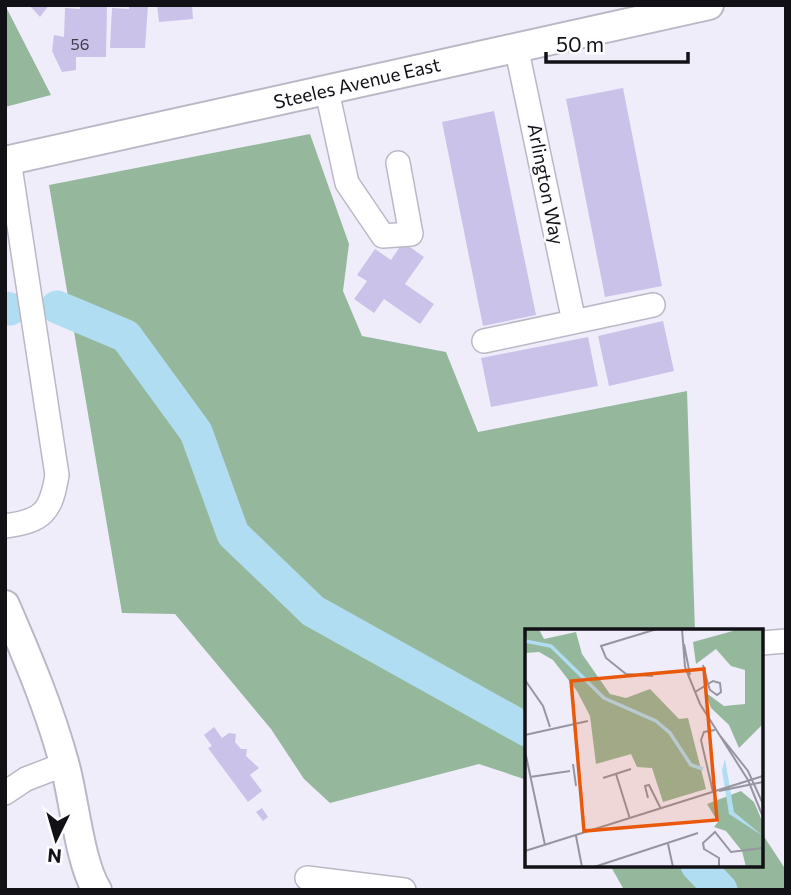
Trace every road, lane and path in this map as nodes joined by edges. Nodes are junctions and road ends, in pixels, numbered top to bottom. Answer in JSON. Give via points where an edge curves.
{"nodes":[{"id":1,"x":709,"y":5,"type":"edge"},
{"id":2,"x":516,"y":46,"type":"junction"},
{"id":3,"x":327,"y":91,"type":"junction"},
{"id":4,"x":7,"y":161,"type":"edge"},
{"id":5,"x":398,"y":163,"type":"dead end"},
{"id":6,"x":653,"y":305,"type":"dead end"},
{"id":7,"x":574,"y":322,"type":"junction"},
{"id":8,"x":484,"y":341,"type":"dead end"},
{"id":9,"x":5,"y":526,"type":"edge"},
{"id":10,"x":5,"y":605,"type":"edge"},
{"id":11,"x":786,"y":641,"type":"edge"},
{"id":12,"x":763,"y":643,"type":"edge"},
{"id":13,"x":65,"y":764,"type":"junction"},
{"id":14,"x":5,"y":793,"type":"edge"},
{"id":15,"x":307,"y":878,"type":"dead end"},
{"id":16,"x":89,"y":883,"type":"edge"},
{"id":17,"x":404,"y":890,"type":"edge"}],
"edges":[{"from":1,"to":2,"type":"main road","name":"Steeles Avenue East"},
{"from":2,"to":3,"type":"main road","name":"Steeles Avenue East"},
{"from":2,"to":7,"type":"street","name":"Arlington Way"},
{"from":3,"to":4,"type":"main road","name":"Steeles Avenue East"},
{"from":3,"to":5,"type":"street","via":[[347,183],[383,236],[411,234]]},
{"from":4,"to":9,"type":"street","via":[[57,475],[53,502],[34,521]]},
{"from":6,"to":7,"type":"street"},
{"from":7,"to":8,"type":"street"},
{"from":10,"to":13,"type":"main road","via":[[41,688]]},
{"from":11,"to":12,"type":"street"},
{"from":13,"to":14,"type":"street"},
{"from":13,"to":16,"type":"main road"},
{"from":15,"to":17,"type":"street"}]}
